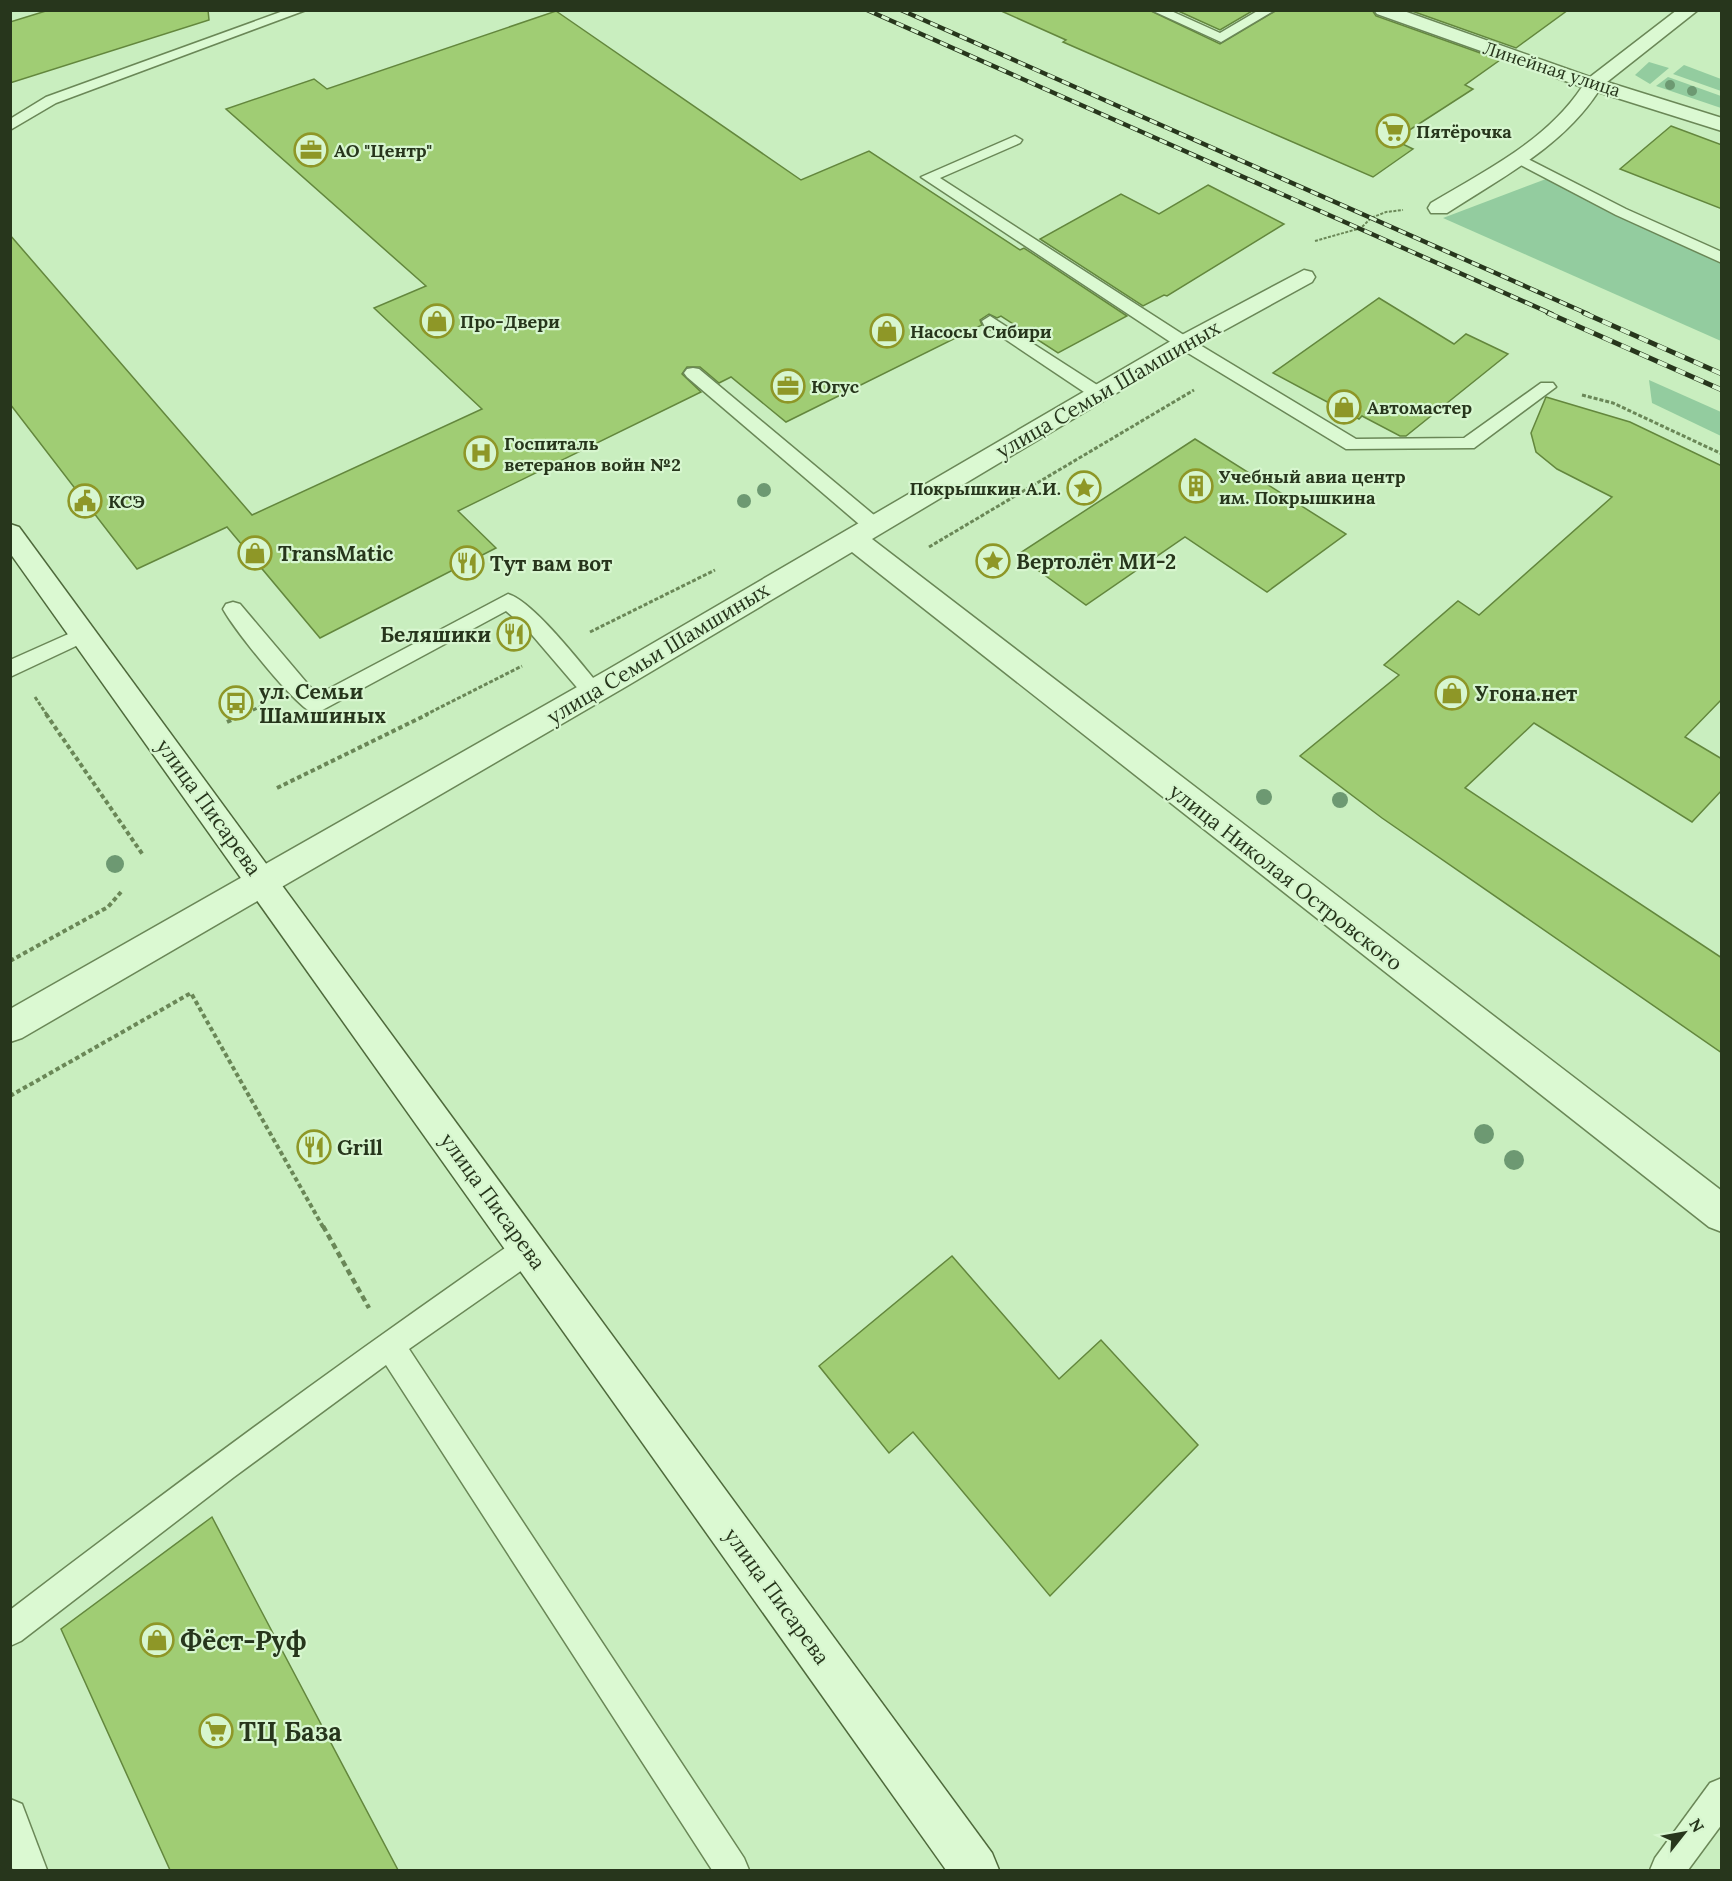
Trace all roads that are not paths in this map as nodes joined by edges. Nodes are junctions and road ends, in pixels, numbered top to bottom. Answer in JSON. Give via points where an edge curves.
{"nodes":[{"id":1,"x":300,"y":10,"type":"edge"},
{"id":2,"x":1157,"y":10,"type":"edge"},
{"id":3,"x":1269,"y":10,"type":"edge"},
{"id":4,"x":1383,"y":10,"type":"edge"},
{"id":5,"x":1689,"y":10,"type":"edge"},
{"id":6,"x":1594,"y":83,"type":"junction"},
{"id":7,"x":1722,"y":125,"type":"edge"},
{"id":8,"x":10,"y":126,"type":"edge"},
{"id":9,"x":1014,"y":140,"type":"dead end"},
{"id":10,"x":1518,"y":158,"type":"junction"},
{"id":11,"x":1439,"y":208,"type":"dead end"},
{"id":12,"x":1722,"y":258,"type":"edge"},
{"id":13,"x":1304,"y":277,"type":"dead end"},
{"id":14,"x":990,"y":321,"type":"dead end"},
{"id":15,"x":1184,"y":343,"type":"junction"},
{"id":16,"x":693,"y":373,"type":"dead end"},
{"id":17,"x":1547,"y":387,"type":"road end"},
{"id":18,"x":1099,"y":394,"type":"junction"},
{"id":19,"x":863,"y":531,"type":"junction"},
{"id":20,"x":10,"y":533,"type":"edge"},
{"id":21,"x":233,"y":609,"type":"dead end"},
{"id":22,"x":84,"y":634,"type":"junction"},
{"id":23,"x":12,"y":668,"type":"edge"},
{"id":24,"x":593,"y":692,"type":"junction"},
{"id":25,"x":263,"y":881,"type":"junction"},
{"id":26,"x":10,"y":1027,"type":"edge"},
{"id":27,"x":1722,"y":1214,"type":"edge"},
{"id":28,"x":528,"y":1249,"type":"junction"},
{"id":29,"x":390,"y":1346,"type":"junction"},
{"id":30,"x":10,"y":1630,"type":"edge"},
{"id":31,"x":1722,"y":1795,"type":"edge"},
{"id":32,"x":10,"y":1816,"type":"edge"},
{"id":33,"x":30,"y":1870,"type":"edge"},
{"id":34,"x":732,"y":1870,"type":"edge"},
{"id":35,"x":975,"y":1870,"type":"edge"},
{"id":36,"x":1667,"y":1870,"type":"edge"}],
"edges":[{"from":1,"to":8,"type":"lane","via":[[51,100]]},
{"from":2,"to":3,"type":"lane","via":[[1221,38]]},
{"from":4,"to":6,"type":"street","name":"Линейная улица"},
{"from":5,"to":6,"type":"street"},
{"from":6,"to":7,"type":"street","name":"Линейная улица"},
{"from":6,"to":10,"type":"street","via":[[1586,99],[1563,123]]},
{"from":9,"to":15,"type":"lane","via":[[929,177]]},
{"from":10,"to":11,"type":"street"},
{"from":10,"to":12,"type":"lane","via":[[1621,212]]},
{"from":13,"to":15,"type":"street","name":"улица Семьи Шамшиных"},
{"from":14,"to":18,"type":"lane"},
{"from":15,"to":17,"type":"lane","via":[[1352,446],[1468,444]]},
{"from":15,"to":18,"type":"street","name":"улица Семьи Шамшиных"},
{"from":16,"to":19,"type":"lane"},
{"from":18,"to":19,"type":"street","name":"улица Семьи Шамшиных"},
{"from":19,"to":24,"type":"street","name":"улица Семьи Шамшиных"},
{"from":19,"to":27,"type":"street","name":"улица Николая Островского","via":[[892,569]]},
{"from":20,"to":22,"type":"street","name":"улица Писарева"},
{"from":21,"to":24,"type":"lane","via":[[315,706],[508,601],[534,624]]},
{"from":22,"to":23,"type":"lane"},
{"from":22,"to":25,"type":"street","name":"улица Писарева"},
{"from":24,"to":25,"type":"street","name":"улица Семьи Шамшиных"},
{"from":25,"to":26,"type":"street","name":"улица Семьи Шамшиных"},
{"from":25,"to":28,"type":"street","name":"улица Писарева"},
{"from":28,"to":29,"type":"lane"},
{"from":28,"to":35,"type":"street","name":"улица Писарева"},
{"from":29,"to":30,"type":"lane","via":[[223,1466]]},
{"from":29,"to":34,"type":"lane"},
{"from":31,"to":36,"type":"lane"},
{"from":32,"to":33,"type":"lane"}]}
